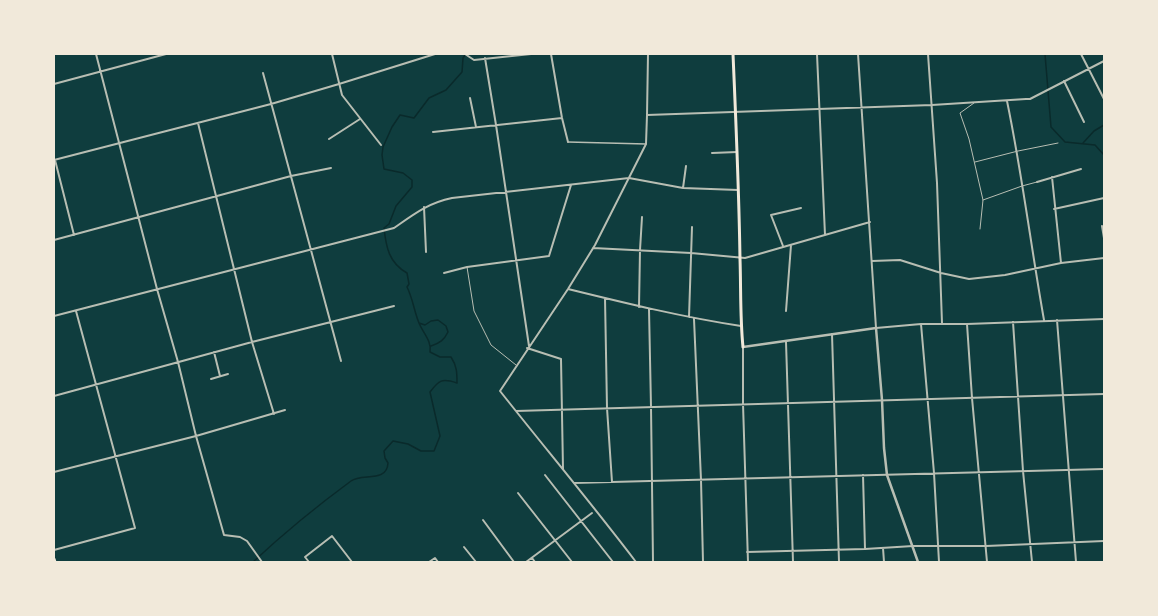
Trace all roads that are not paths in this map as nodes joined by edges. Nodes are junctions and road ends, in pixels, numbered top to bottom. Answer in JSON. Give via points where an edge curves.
{"nodes":[{"id":1,"x":96,"y":54,"type":"edge"},
{"id":2,"x":166,"y":54,"type":"edge"},
{"id":3,"x":332,"y":54,"type":"edge"},
{"id":4,"x":435,"y":54,"type":"edge"},
{"id":5,"x":465,"y":54,"type":"edge"},
{"id":6,"x":531,"y":54,"type":"edge"},
{"id":7,"x":551,"y":54,"type":"edge"},
{"id":8,"x":648,"y":54,"type":"edge"},
{"id":9,"x":733,"y":54,"type":"edge"},
{"id":10,"x":817,"y":54,"type":"edge"},
{"id":11,"x":858,"y":54,"type":"edge"},
{"id":12,"x":928,"y":54,"type":"edge"},
{"id":13,"x":1081,"y":54,"type":"edge"},
{"id":14,"x":484,"y":58,"type":"junction"},
{"id":15,"x":1104,"y":61,"type":"edge"},
{"id":16,"x":1088,"y":68,"type":"junction"},
{"id":17,"x":100,"y":72,"type":"junction"},
{"id":18,"x":263,"y":73,"type":"dead end"},
{"id":19,"x":1064,"y":81,"type":"junction"},
{"id":20,"x":54,"y":84,"type":"edge"},
{"id":21,"x":339,"y":84,"type":"junction"},
{"id":22,"x":470,"y":98,"type":"dead end"},
{"id":23,"x":1104,"y":99,"type":"edge"},
{"id":24,"x":1007,"y":101,"type":"junction"},
{"id":25,"x":974,"y":103,"type":"junction"},
{"id":26,"x":271,"y":104,"type":"junction"},
{"id":27,"x":932,"y":105,"type":"junction"},
{"id":28,"x":862,"y":106,"type":"junction"},
{"id":29,"x":820,"y":109,"type":"junction"},
{"id":30,"x":735,"y":112,"type":"junction"},
{"id":31,"x":648,"y":115,"type":"junction"},
{"id":32,"x":562,"y":118,"type":"junction"},
{"id":33,"x":360,"y":119,"type":"junction"},
{"id":34,"x":1084,"y":122,"type":"dead end"},
{"id":35,"x":198,"y":123,"type":"junction"},
{"id":36,"x":496,"y":125,"type":"junction"},
{"id":37,"x":476,"y":127,"type":"junction"},
{"id":38,"x":433,"y":132,"type":"dead end"},
{"id":39,"x":329,"y":139,"type":"dead end"},
{"id":40,"x":568,"y":142,"type":"joint"},
{"id":41,"x":120,"y":143,"type":"junction"},
{"id":42,"x":646,"y":144,"type":"junction"},
{"id":43,"x":1058,"y":144,"type":"dead end"},
{"id":44,"x":381,"y":145,"type":"dead end"},
{"id":45,"x":1018,"y":151,"type":"junction"},
{"id":46,"x":738,"y":152,"type":"junction"},
{"id":47,"x":712,"y":153,"type":"dead end"},
{"id":48,"x":54,"y":160,"type":"edge"},
{"id":49,"x":974,"y":162,"type":"junction"},
{"id":50,"x":686,"y":166,"type":"dead end"},
{"id":51,"x":331,"y":168,"type":"dead end"},
{"id":52,"x":1081,"y":169,"type":"dead end"},
{"id":53,"x":291,"y":176,"type":"junction"},
{"id":54,"x":1052,"y":177,"type":"junction"},
{"id":55,"x":629,"y":178,"type":"junction"},
{"id":56,"x":1037,"y":182,"type":"joint"},
{"id":57,"x":571,"y":184,"type":"junction"},
{"id":58,"x":1022,"y":186,"type":"junction"},
{"id":59,"x":683,"y":188,"type":"junction"},
{"id":60,"x":738,"y":190,"type":"junction"},
{"id":61,"x":506,"y":192,"type":"junction"},
{"id":62,"x":216,"y":196,"type":"junction"},
{"id":63,"x":1104,"y":198,"type":"edge"},
{"id":64,"x":983,"y":200,"type":"junction"},
{"id":65,"x":424,"y":208,"type":"junction"},
{"id":66,"x":801,"y":208,"type":"dead end"},
{"id":67,"x":1054,"y":209,"type":"junction"},
{"id":68,"x":139,"y":217,"type":"junction"},
{"id":69,"x":642,"y":217,"type":"dead end"},
{"id":70,"x":870,"y":222,"type":"junction"},
{"id":71,"x":692,"y":226,"type":"dead end"},
{"id":72,"x":1102,"y":226,"type":"dead end"},
{"id":73,"x":980,"y":229,"type":"dead end"},
{"id":74,"x":74,"y":235,"type":"junction"},
{"id":75,"x":825,"y":235,"type":"junction"},
{"id":76,"x":1104,"y":238,"type":"edge"},
{"id":77,"x":54,"y":240,"type":"edge"},
{"id":78,"x":791,"y":244,"type":"junction"},
{"id":79,"x":782,"y":246,"type":"junction"},
{"id":80,"x":592,"y":248,"type":"junction"},
{"id":81,"x":311,"y":249,"type":"junction"},
{"id":82,"x":640,"y":250,"type":"junction"},
{"id":83,"x":426,"y":252,"type":"dead end"},
{"id":84,"x":691,"y":253,"type":"junction"},
{"id":85,"x":1104,"y":258,"type":"edge"},
{"id":86,"x":516,"y":259,"type":"junction"},
{"id":87,"x":740,"y":259,"type":"junction"},
{"id":88,"x":872,"y":261,"type":"junction"},
{"id":89,"x":1061,"y":263,"type":"junction"},
{"id":90,"x":467,"y":267,"type":"junction"},
{"id":91,"x":1035,"y":268,"type":"junction"},
{"id":92,"x":235,"y":269,"type":"junction"},
{"id":93,"x":941,"y":272,"type":"junction"},
{"id":94,"x":444,"y":273,"type":"dead end"},
{"id":95,"x":157,"y":289,"type":"junction"},
{"id":96,"x":568,"y":289,"type":"junction"},
{"id":97,"x":605,"y":298,"type":"junction"},
{"id":98,"x":394,"y":306,"type":"dead end"},
{"id":99,"x":639,"y":307,"type":"junction"},
{"id":100,"x":649,"y":309,"type":"junction"},
{"id":101,"x":76,"y":311,"type":"junction"},
{"id":102,"x":786,"y":311,"type":"dead end"},
{"id":103,"x":54,"y":316,"type":"edge"},
{"id":104,"x":688,"y":318,"type":"junction"},
{"id":105,"x":694,"y":319,"type":"junction"},
{"id":106,"x":1104,"y":319,"type":"edge"},
{"id":107,"x":1044,"y":320,"type":"junction"},
{"id":108,"x":1057,"y":320,"type":"junction"},
{"id":109,"x":330,"y":322,"type":"junction"},
{"id":110,"x":1013,"y":322,"type":"junction"},
{"id":111,"x":942,"y":323,"type":"junction"},
{"id":112,"x":921,"y":324,"type":"junction"},
{"id":113,"x":967,"y":324,"type":"junction"},
{"id":114,"x":741,"y":326,"type":"junction"},
{"id":115,"x":876,"y":328,"type":"junction"},
{"id":116,"x":832,"y":334,"type":"junction"},
{"id":117,"x":252,"y":342,"type":"junction"},
{"id":118,"x":786,"y":342,"type":"junction"},
{"id":119,"x":528,"y":347,"type":"junction"},
{"id":120,"x":743,"y":347,"type":"junction"},
{"id":121,"x":214,"y":352,"type":"junction"},
{"id":122,"x":341,"y":361,"type":"dead end"},
{"id":123,"x":178,"y":362,"type":"junction"},
{"id":124,"x":516,"y":365,"type":"junction"},
{"id":125,"x":228,"y":374,"type":"dead end"},
{"id":126,"x":220,"y":376,"type":"junction"},
{"id":127,"x":211,"y":378,"type":"dead end"},
{"id":128,"x":97,"y":384,"type":"junction"},
{"id":129,"x":1104,"y":394,"type":"edge"},
{"id":130,"x":1063,"y":395,"type":"junction"},
{"id":131,"x":54,"y":396,"type":"edge"},
{"id":132,"x":1017,"y":396,"type":"junction"},
{"id":133,"x":972,"y":398,"type":"junction"},
{"id":134,"x":927,"y":399,"type":"junction"},
{"id":135,"x":882,"y":400,"type":"junction"},
{"id":136,"x":834,"y":402,"type":"junction"},
{"id":137,"x":788,"y":403,"type":"junction"},
{"id":138,"x":743,"y":404,"type":"junction"},
{"id":139,"x":698,"y":405,"type":"junction"},
{"id":140,"x":651,"y":407,"type":"junction"},
{"id":141,"x":608,"y":408,"type":"junction"},
{"id":142,"x":562,"y":409,"type":"junction"},
{"id":143,"x":285,"y":410,"type":"dead end"},
{"id":144,"x":516,"y":410,"type":"junction"},
{"id":145,"x":274,"y":414,"type":"junction"},
{"id":146,"x":196,"y":436,"type":"junction"},
{"id":147,"x":116,"y":456,"type":"junction"},
{"id":148,"x":1104,"y":469,"type":"edge"},
{"id":149,"x":563,"y":470,"type":"junction"},
{"id":150,"x":1069,"y":470,"type":"junction"},
{"id":151,"x":1023,"y":471,"type":"junction"},
{"id":152,"x":54,"y":472,"type":"edge"},
{"id":153,"x":978,"y":472,"type":"junction"},
{"id":154,"x":934,"y":473,"type":"junction"},
{"id":155,"x":545,"y":475,"type":"dead end"},
{"id":156,"x":863,"y":475,"type":"junction"},
{"id":157,"x":887,"y":475,"type":"junction"},
{"id":158,"x":837,"y":476,"type":"junction"},
{"id":159,"x":790,"y":477,"type":"junction"},
{"id":160,"x":745,"y":478,"type":"junction"},
{"id":161,"x":702,"y":480,"type":"junction"},
{"id":162,"x":652,"y":481,"type":"junction"},
{"id":163,"x":612,"y":482,"type":"junction"},
{"id":164,"x":574,"y":483,"type":"junction"},
{"id":165,"x":518,"y":493,"type":"dead end"},
{"id":166,"x":592,"y":513,"type":"dead end"},
{"id":167,"x":483,"y":520,"type":"dead end"},
{"id":168,"x":581,"y":522,"type":"junction"},
{"id":169,"x":555,"y":540,"type":"junction"},
{"id":170,"x":1104,"y":541,"type":"edge"},
{"id":171,"x":1075,"y":542,"type":"junction"},
{"id":172,"x":1031,"y":544,"type":"junction"},
{"id":173,"x":464,"y":546,"type":"dead end"},
{"id":174,"x":913,"y":546,"type":"junction"},
{"id":175,"x":938,"y":546,"type":"junction"},
{"id":176,"x":986,"y":546,"type":"junction"},
{"id":177,"x":883,"y":548,"type":"junction"},
{"id":178,"x":839,"y":549,"type":"junction"},
{"id":179,"x":865,"y":549,"type":"junction"},
{"id":180,"x":54,"y":550,"type":"edge"},
{"id":181,"x":792,"y":551,"type":"junction"},
{"id":182,"x":747,"y":552,"type":"junction"},
{"id":183,"x":532,"y":558,"type":"junction"},
{"id":184,"x":54,"y":559,"type":"edge"},
{"id":185,"x":55,"y":562,"type":"edge"},
{"id":186,"x":262,"y":562,"type":"edge"},
{"id":187,"x":309,"y":562,"type":"edge"},
{"id":188,"x":352,"y":562,"type":"edge"},
{"id":189,"x":429,"y":562,"type":"edge"},
{"id":190,"x":438,"y":562,"type":"edge"},
{"id":191,"x":476,"y":562,"type":"edge"},
{"id":192,"x":514,"y":562,"type":"edge"},
{"id":193,"x":526,"y":562,"type":"edge"},
{"id":194,"x":536,"y":562,"type":"edge"},
{"id":195,"x":572,"y":562,"type":"edge"},
{"id":196,"x":613,"y":562,"type":"edge"},
{"id":197,"x":636,"y":562,"type":"edge"},
{"id":198,"x":653,"y":562,"type":"edge"},
{"id":199,"x":703,"y":562,"type":"edge"},
{"id":200,"x":748,"y":562,"type":"edge"},
{"id":201,"x":793,"y":562,"type":"edge"},
{"id":202,"x":839,"y":562,"type":"edge"},
{"id":203,"x":884,"y":562,"type":"edge"},
{"id":204,"x":918,"y":562,"type":"edge"},
{"id":205,"x":939,"y":562,"type":"edge"},
{"id":206,"x":987,"y":562,"type":"edge"},
{"id":207,"x":1032,"y":562,"type":"edge"},
{"id":208,"x":1076,"y":562,"type":"edge"}],
"edges":[{"from":1,"to":17,"type":"street"},
{"from":2,"to":17,"type":"street"},
{"from":3,"to":21,"type":"street"},
{"from":4,"to":21,"type":"street"},
{"from":5,"to":14,"type":"street","via":[[474,60]]},
{"from":6,"to":14,"type":"street"},
{"from":7,"to":32,"type":"street"},
{"from":8,"to":31,"type":"street"},
{"from":9,"to":30,"type":"main road"},
{"from":10,"to":29,"type":"street"},
{"from":11,"to":28,"type":"street"},
{"from":12,"to":27,"type":"street"},
{"from":13,"to":16,"type":"street"},
{"from":14,"to":36,"type":"street"},
{"from":15,"to":16,"type":"street"},
{"from":16,"to":19,"type":"street"},
{"from":16,"to":23,"type":"street"},
{"from":17,"to":20,"type":"street"},
{"from":17,"to":41,"type":"street"},
{"from":18,"to":26,"type":"street"},
{"from":19,"to":24,"type":"street","via":[[1030,98]]},
{"from":19,"to":34,"type":"street"},
{"from":21,"to":26,"type":"street"},
{"from":21,"to":33,"type":"street","via":[[342,95]]},
{"from":22,"to":37,"type":"street"},
{"from":24,"to":25,"type":"street"},
{"from":24,"to":45,"type":"street"},
{"from":25,"to":27,"type":"street"},
{"from":25,"to":49,"type":"lane","via":[[960,113]]},
{"from":26,"to":35,"type":"street"},
{"from":26,"to":53,"type":"street"},
{"from":27,"to":28,"type":"street"},
{"from":27,"to":93,"type":"street"},
{"from":28,"to":29,"type":"street"},
{"from":28,"to":70,"type":"street"},
{"from":29,"to":30,"type":"street"},
{"from":29,"to":75,"type":"street"},
{"from":30,"to":31,"type":"street"},
{"from":30,"to":46,"type":"main road"},
{"from":31,"to":42,"type":"street"},
{"from":32,"to":36,"type":"street"},
{"from":32,"to":40,"type":"street"},
{"from":33,"to":39,"type":"street"},
{"from":33,"to":44,"type":"street"},
{"from":35,"to":41,"type":"street"},
{"from":35,"to":62,"type":"street"},
{"from":36,"to":37,"type":"street"},
{"from":36,"to":61,"type":"street"},
{"from":37,"to":38,"type":"street"},
{"from":40,"to":42,"type":"street"},
{"from":41,"to":48,"type":"street"},
{"from":41,"to":68,"type":"street"},
{"from":42,"to":55,"type":"street"},
{"from":43,"to":45,"type":"lane"},
{"from":45,"to":49,"type":"lane"},
{"from":45,"to":58,"type":"street"},
{"from":46,"to":47,"type":"street"},
{"from":46,"to":60,"type":"main road"},
{"from":48,"to":74,"type":"street"},
{"from":49,"to":64,"type":"lane"},
{"from":50,"to":59,"type":"street"},
{"from":51,"to":53,"type":"street"},
{"from":52,"to":54,"type":"street"},
{"from":53,"to":62,"type":"street"},
{"from":53,"to":81,"type":"street"},
{"from":54,"to":56,"type":"street"},
{"from":54,"to":67,"type":"street"},
{"from":55,"to":57,"type":"street"},
{"from":55,"to":59,"type":"street"},
{"from":55,"to":80,"type":"street"},
{"from":56,"to":58,"type":"lane"},
{"from":57,"to":61,"type":"street"},
{"from":57,"to":86,"type":"street","via":[[549,256]]},
{"from":58,"to":64,"type":"lane"},
{"from":58,"to":91,"type":"street"},
{"from":59,"to":60,"type":"street"},
{"from":60,"to":87,"type":"main road"},
{"from":61,"to":65,"type":"street","via":[[452,198],[437,201]]},
{"from":61,"to":86,"type":"street"},
{"from":62,"to":68,"type":"street"},
{"from":62,"to":92,"type":"street"},
{"from":63,"to":67,"type":"street"},
{"from":64,"to":73,"type":"lane"},
{"from":65,"to":81,"type":"street","via":[[394,228]]},
{"from":65,"to":83,"type":"street"},
{"from":66,"to":79,"type":"street","via":[[771,215]]},
{"from":67,"to":89,"type":"street"},
{"from":68,"to":74,"type":"street"},
{"from":68,"to":95,"type":"street"},
{"from":69,"to":82,"type":"street"},
{"from":70,"to":75,"type":"street"},
{"from":70,"to":88,"type":"street"},
{"from":71,"to":84,"type":"street"},
{"from":72,"to":76,"type":"street"},
{"from":74,"to":77,"type":"street"},
{"from":75,"to":78,"type":"street"},
{"from":78,"to":79,"type":"street"},
{"from":78,"to":102,"type":"street"},
{"from":79,"to":87,"type":"street"},
{"from":80,"to":82,"type":"street"},
{"from":80,"to":96,"type":"street"},
{"from":81,"to":92,"type":"street"},
{"from":81,"to":109,"type":"street"},
{"from":82,"to":84,"type":"street"},
{"from":82,"to":99,"type":"street"},
{"from":84,"to":87,"type":"street"},
{"from":84,"to":104,"type":"street"},
{"from":85,"to":89,"type":"street"},
{"from":86,"to":90,"type":"street"},
{"from":86,"to":119,"type":"street"},
{"from":87,"to":114,"type":"main road"},
{"from":88,"to":93,"type":"street","via":[[900,260]]},
{"from":88,"to":115,"type":"street"},
{"from":89,"to":91,"type":"street"},
{"from":90,"to":94,"type":"street"},
{"from":90,"to":124,"type":"lane","via":[[474,311],[491,345]]},
{"from":91,"to":93,"type":"street","via":[[969,279]]},
{"from":91,"to":107,"type":"street"},
{"from":92,"to":95,"type":"street"},
{"from":92,"to":117,"type":"street"},
{"from":93,"to":111,"type":"street"},
{"from":95,"to":101,"type":"street"},
{"from":95,"to":123,"type":"street"},
{"from":96,"to":97,"type":"street"},
{"from":96,"to":119,"type":"street"},
{"from":97,"to":99,"type":"street"},
{"from":97,"to":141,"type":"street"},
{"from":98,"to":109,"type":"street"},
{"from":99,"to":100,"type":"street"},
{"from":100,"to":104,"type":"street"},
{"from":100,"to":140,"type":"street"},
{"from":101,"to":103,"type":"street"},
{"from":101,"to":128,"type":"street"},
{"from":104,"to":105,"type":"street"},
{"from":105,"to":114,"type":"street"},
{"from":105,"to":139,"type":"street"},
{"from":106,"to":108,"type":"street"},
{"from":107,"to":108,"type":"street"},
{"from":107,"to":110,"type":"street"},
{"from":108,"to":130,"type":"street"},
{"from":109,"to":117,"type":"street"},
{"from":109,"to":122,"type":"street"},
{"from":110,"to":113,"type":"street"},
{"from":110,"to":132,"type":"street"},
{"from":111,"to":112,"type":"street"},
{"from":111,"to":113,"type":"street"},
{"from":112,"to":115,"type":"street"},
{"from":112,"to":134,"type":"street"},
{"from":113,"to":133,"type":"street"},
{"from":114,"to":120,"type":"main road"},
{"from":115,"to":116,"type":"street"},
{"from":115,"to":135,"type":"street"},
{"from":116,"to":118,"type":"street"},
{"from":116,"to":136,"type":"street"},
{"from":117,"to":121,"type":"street"},
{"from":117,"to":145,"type":"street"},
{"from":118,"to":120,"type":"street"},
{"from":118,"to":137,"type":"street"},
{"from":119,"to":124,"type":"street"},
{"from":119,"to":142,"type":"street","via":[[561,359]]},
{"from":120,"to":138,"type":"street"},
{"from":121,"to":123,"type":"street"},
{"from":121,"to":126,"type":"street"},
{"from":123,"to":128,"type":"street"},
{"from":123,"to":146,"type":"street"},
{"from":124,"to":144,"type":"street","via":[[500,391]]},
{"from":125,"to":126,"type":"street"},
{"from":126,"to":127,"type":"street"},
{"from":128,"to":131,"type":"street"},
{"from":128,"to":147,"type":"street"},
{"from":129,"to":130,"type":"street"},
{"from":130,"to":132,"type":"street"},
{"from":130,"to":150,"type":"street"},
{"from":132,"to":133,"type":"street"},
{"from":132,"to":151,"type":"street"},
{"from":133,"to":134,"type":"street"},
{"from":133,"to":153,"type":"street"},
{"from":134,"to":135,"type":"street"},
{"from":134,"to":154,"type":"street"},
{"from":135,"to":136,"type":"street"},
{"from":135,"to":157,"type":"street"},
{"from":136,"to":137,"type":"street"},
{"from":136,"to":158,"type":"street"},
{"from":137,"to":138,"type":"street"},
{"from":137,"to":159,"type":"street"},
{"from":138,"to":139,"type":"street"},
{"from":138,"to":160,"type":"street"},
{"from":139,"to":140,"type":"street"},
{"from":139,"to":161,"type":"street"},
{"from":140,"to":141,"type":"street"},
{"from":140,"to":162,"type":"street"},
{"from":141,"to":142,"type":"street"},
{"from":141,"to":163,"type":"street"},
{"from":142,"to":144,"type":"street"},
{"from":142,"to":149,"type":"street"},
{"from":143,"to":145,"type":"street"},
{"from":144,"to":149,"type":"street"},
{"from":145,"to":146,"type":"street"},
{"from":146,"to":147,"type":"street"},
{"from":146,"to":186,"type":"street","via":[[224,535],[240,537],[246,541]]},
{"from":147,"to":152,"type":"street"},
{"from":147,"to":180,"type":"street","via":[[135,528]]},
{"from":148,"to":150,"type":"street"},
{"from":149,"to":164,"type":"street"},
{"from":150,"to":151,"type":"street"},
{"from":150,"to":171,"type":"street"},
{"from":151,"to":153,"type":"street"},
{"from":151,"to":172,"type":"street"},
{"from":153,"to":154,"type":"street"},
{"from":153,"to":176,"type":"street"},
{"from":154,"to":157,"type":"street"},
{"from":154,"to":175,"type":"street"},
{"from":155,"to":168,"type":"street"},
{"from":156,"to":157,"type":"street"},
{"from":156,"to":158,"type":"street"},
{"from":156,"to":179,"type":"street"},
{"from":157,"to":174,"type":"street"},
{"from":158,"to":159,"type":"street"},
{"from":158,"to":178,"type":"street"},
{"from":159,"to":160,"type":"street"},
{"from":159,"to":181,"type":"street"},
{"from":160,"to":161,"type":"street"},
{"from":160,"to":182,"type":"street"},
{"from":161,"to":162,"type":"street"},
{"from":161,"to":199,"type":"street"},
{"from":162,"to":163,"type":"street"},
{"from":162,"to":198,"type":"street"},
{"from":163,"to":164,"type":"street"},
{"from":164,"to":197,"type":"street"},
{"from":165,"to":169,"type":"street"},
{"from":166,"to":168,"type":"street"},
{"from":167,"to":192,"type":"street"},
{"from":168,"to":169,"type":"street"},
{"from":168,"to":196,"type":"street"},
{"from":169,"to":183,"type":"street"},
{"from":169,"to":195,"type":"street"},
{"from":170,"to":171,"type":"street"},
{"from":171,"to":172,"type":"street"},
{"from":171,"to":208,"type":"street"},
{"from":172,"to":176,"type":"street"},
{"from":172,"to":207,"type":"street"},
{"from":173,"to":191,"type":"street"},
{"from":174,"to":175,"type":"street"},
{"from":174,"to":177,"type":"street"},
{"from":174,"to":204,"type":"street"},
{"from":175,"to":176,"type":"street"},
{"from":175,"to":205,"type":"street"},
{"from":176,"to":206,"type":"street"},
{"from":177,"to":179,"type":"street"},
{"from":177,"to":203,"type":"street"},
{"from":178,"to":179,"type":"street"},
{"from":178,"to":181,"type":"street"},
{"from":178,"to":202,"type":"street"},
{"from":181,"to":182,"type":"street"},
{"from":181,"to":201,"type":"street"},
{"from":182,"to":200,"type":"street"},
{"from":183,"to":193,"type":"street"},
{"from":183,"to":194,"type":"street"},
{"from":184,"to":185,"type":"main road"},
{"from":187,"to":188,"type":"street","via":[[305,557],[332,536]]},
{"from":189,"to":190,"type":"street","via":[[435,558]]}]}
